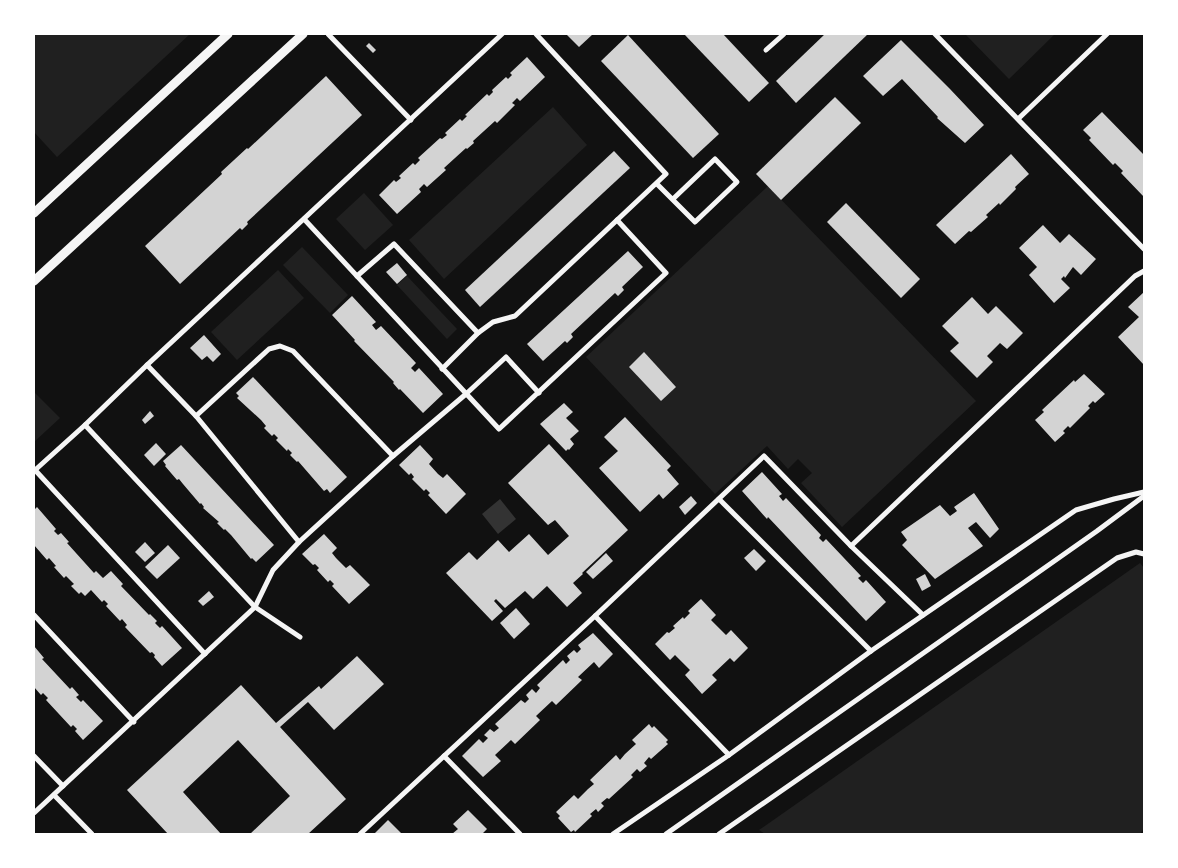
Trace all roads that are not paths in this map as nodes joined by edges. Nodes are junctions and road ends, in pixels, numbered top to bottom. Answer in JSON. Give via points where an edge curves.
{"nodes":[{"id":1,"x":228,"y":34,"type":"edge"},
{"id":2,"x":303,"y":34,"type":"edge"},
{"id":3,"x":328,"y":34,"type":"edge"},
{"id":4,"x":502,"y":34,"type":"edge"},
{"id":5,"x":536,"y":34,"type":"edge"},
{"id":6,"x":784,"y":34,"type":"edge"},
{"id":7,"x":935,"y":34,"type":"edge"},
{"id":8,"x":1107,"y":34,"type":"edge"},
{"id":9,"x":766,"y":50,"type":"dead end"},
{"id":10,"x":1018,"y":119,"type":"junction"},
{"id":11,"x":410,"y":120,"type":"junction"},
{"id":12,"x":657,"y":184,"type":"junction"},
{"id":13,"x":673,"y":199,"type":"junction"},
{"id":14,"x":34,"y":213,"type":"edge"},
{"id":15,"x":304,"y":219,"type":"junction"},
{"id":16,"x":617,"y":220,"type":"junction"},
{"id":17,"x":1144,"y":249,"type":"edge"},
{"id":18,"x":1144,"y":271,"type":"edge"},
{"id":19,"x":358,"y":276,"type":"junction"},
{"id":20,"x":34,"y":282,"type":"edge"},
{"id":21,"x":478,"y":333,"type":"junction"},
{"id":22,"x":147,"y":365,"type":"junction"},
{"id":23,"x":442,"y":369,"type":"junction"},
{"id":24,"x":539,"y":392,"type":"junction"},
{"id":25,"x":466,"y":394,"type":"junction"},
{"id":26,"x":196,"y":416,"type":"junction"},
{"id":27,"x":84,"y":425,"type":"junction"},
{"id":28,"x":393,"y":456,"type":"junction"},
{"id":29,"x":34,"y":470,"type":"edge"},
{"id":30,"x":1144,"y":494,"type":"edge"},
{"id":31,"x":719,"y":499,"type":"junction"},
{"id":32,"x":299,"y":542,"type":"junction"},
{"id":33,"x":851,"y":546,"type":"junction"},
{"id":34,"x":1144,"y":554,"type":"edge"},
{"id":35,"x":255,"y":607,"type":"junction"},
{"id":36,"x":34,"y":615,"type":"edge"},
{"id":37,"x":923,"y":615,"type":"junction"},
{"id":38,"x":595,"y":616,"type":"junction"},
{"id":39,"x":300,"y":637,"type":"dead end"},
{"id":40,"x":871,"y":651,"type":"junction"},
{"id":41,"x":205,"y":654,"type":"junction"},
{"id":42,"x":134,"y":722,"type":"junction"},
{"id":43,"x":729,"y":755,"type":"junction"},
{"id":44,"x":34,"y":756,"type":"edge"},
{"id":45,"x":444,"y":756,"type":"junction"},
{"id":46,"x":63,"y":786,"type":"junction"},
{"id":47,"x":54,"y":795,"type":"junction"},
{"id":48,"x":34,"y":813,"type":"edge"},
{"id":49,"x":92,"y":834,"type":"edge"},
{"id":50,"x":360,"y":834,"type":"edge"},
{"id":51,"x":520,"y":834,"type":"edge"},
{"id":52,"x":613,"y":834,"type":"edge"},
{"id":53,"x":666,"y":834,"type":"edge"},
{"id":54,"x":719,"y":834,"type":"edge"}],
"edges":[{"from":1,"to":14,"type":"street"},
{"from":2,"to":20,"type":"street"},
{"from":3,"to":11,"type":"street"},
{"from":4,"to":11,"type":"street"},
{"from":5,"to":12,"type":"street","via":[[666,174]]},
{"from":6,"to":9,"type":"street"},
{"from":7,"to":10,"type":"street"},
{"from":8,"to":10,"type":"street"},
{"from":10,"to":17,"type":"street"},
{"from":11,"to":15,"type":"street"},
{"from":12,"to":13,"type":"street"},
{"from":12,"to":16,"type":"street"},
{"from":13,"to":13,"type":"street","via":[[695,222],[737,182],[715,159]]},
{"from":15,"to":19,"type":"street"},
{"from":15,"to":22,"type":"street"},
{"from":16,"to":21,"type":"street","via":[[515,316],[493,322]]},
{"from":16,"to":24,"type":"street","via":[[666,273]]},
{"from":18,"to":33,"type":"street","via":[[1135,276]]},
{"from":19,"to":21,"type":"street","via":[[394,244]]},
{"from":19,"to":23,"type":"street"},
{"from":21,"to":23,"type":"street"},
{"from":22,"to":26,"type":"street"},
{"from":22,"to":27,"type":"street"},
{"from":23,"to":25,"type":"street"},
{"from":24,"to":25,"type":"street","via":[[506,357]]},
{"from":24,"to":25,"type":"street","via":[[499,430]]},
{"from":25,"to":28,"type":"street"},
{"from":26,"to":28,"type":"street","via":[[269,349],[280,346],[293,351]]},
{"from":26,"to":32,"type":"street"},
{"from":27,"to":29,"type":"street"},
{"from":27,"to":35,"type":"street"},
{"from":28,"to":32,"type":"street"},
{"from":29,"to":41,"type":"street"},
{"from":30,"to":37,"type":"street","via":[[1076,510]]},
{"from":30,"to":53,"type":"street","via":[[1098,532]]},
{"from":31,"to":33,"type":"street","via":[[764,456]]},
{"from":31,"to":38,"type":"street"},
{"from":31,"to":40,"type":"street"},
{"from":32,"to":35,"type":"street","via":[[273,570]]},
{"from":33,"to":37,"type":"street"},
{"from":34,"to":54,"type":"street","via":[[1136,552],[1117,558]]},
{"from":35,"to":39,"type":"street"},
{"from":35,"to":41,"type":"street"},
{"from":36,"to":42,"type":"street"},
{"from":37,"to":40,"type":"street"},
{"from":38,"to":43,"type":"street"},
{"from":38,"to":45,"type":"street"},
{"from":40,"to":43,"type":"street"},
{"from":41,"to":42,"type":"street"},
{"from":42,"to":46,"type":"street"},
{"from":43,"to":52,"type":"street"},
{"from":44,"to":46,"type":"street"},
{"from":45,"to":50,"type":"street"},
{"from":45,"to":51,"type":"street"},
{"from":46,"to":47,"type":"street"},
{"from":47,"to":48,"type":"street"},
{"from":47,"to":49,"type":"street"}]}
